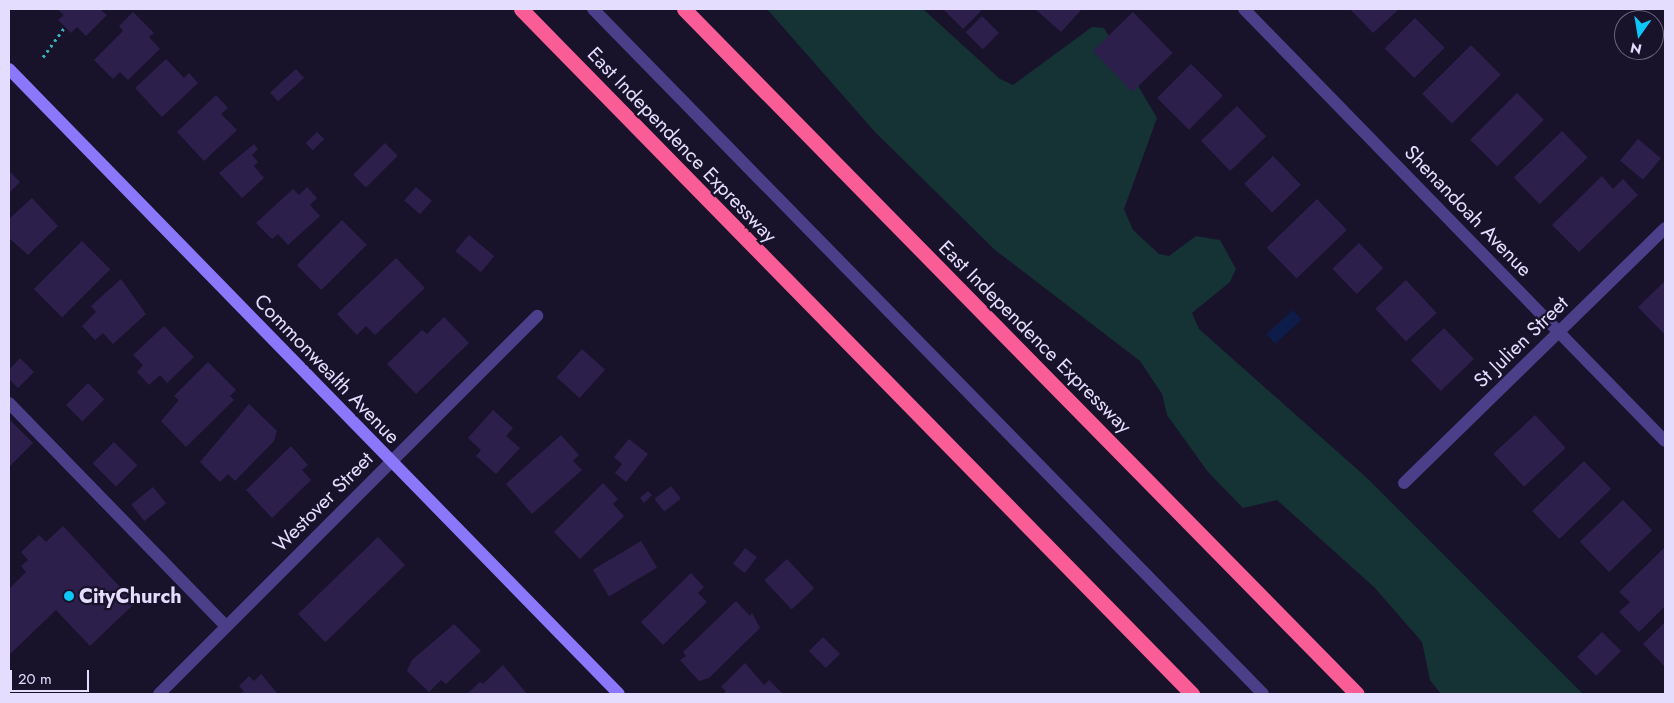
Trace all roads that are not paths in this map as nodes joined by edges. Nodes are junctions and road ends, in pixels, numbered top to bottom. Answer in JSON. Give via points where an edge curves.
{"nodes":[{"id":1,"x":521,"y":9,"type":"edge"},
{"id":2,"x":592,"y":9,"type":"edge"},
{"id":3,"x":684,"y":9,"type":"edge"},
{"id":4,"x":1244,"y":9,"type":"edge"},
{"id":5,"x":9,"y":68,"type":"edge"},
{"id":6,"x":1665,"y":228,"type":"edge"},
{"id":7,"x":537,"y":316,"type":"dead end"},
{"id":8,"x":1559,"y":330,"type":"junction"},
{"id":9,"x":9,"y":403,"type":"edge"},
{"id":10,"x":1665,"y":441,"type":"edge"},
{"id":11,"x":390,"y":460,"type":"junction"},
{"id":12,"x":1404,"y":483,"type":"dead end"},
{"id":13,"x":226,"y":626,"type":"junction"},
{"id":14,"x":159,"y":694,"type":"edge"},
{"id":15,"x":620,"y":694,"type":"edge"},
{"id":16,"x":1192,"y":694,"type":"edge"},
{"id":17,"x":1264,"y":694,"type":"edge"},
{"id":18,"x":1357,"y":694,"type":"edge"}],
"edges":[{"from":1,"to":16,"type":"highway","name":"East Independence Expressway"},
{"from":2,"to":17,"type":"street"},
{"from":3,"to":18,"type":"highway","name":"East Independence Expressway"},
{"from":4,"to":8,"type":"street","name":"Shenandoah Avenue"},
{"from":5,"to":11,"type":"street","name":"Commonwealth Avenue"},
{"from":6,"to":8,"type":"street","name":"St Julien Street"},
{"from":7,"to":11,"type":"street","name":"Westover Street"},
{"from":8,"to":10,"type":"street","name":"Shenandoah Avenue"},
{"from":8,"to":12,"type":"street","name":"St Julien Street"},
{"from":9,"to":13,"type":"street"},
{"from":11,"to":13,"type":"street","name":"Westover Street"},
{"from":11,"to":15,"type":"street","name":"Commonwealth Avenue"},
{"from":13,"to":14,"type":"street","name":"Westover Street"}]}
